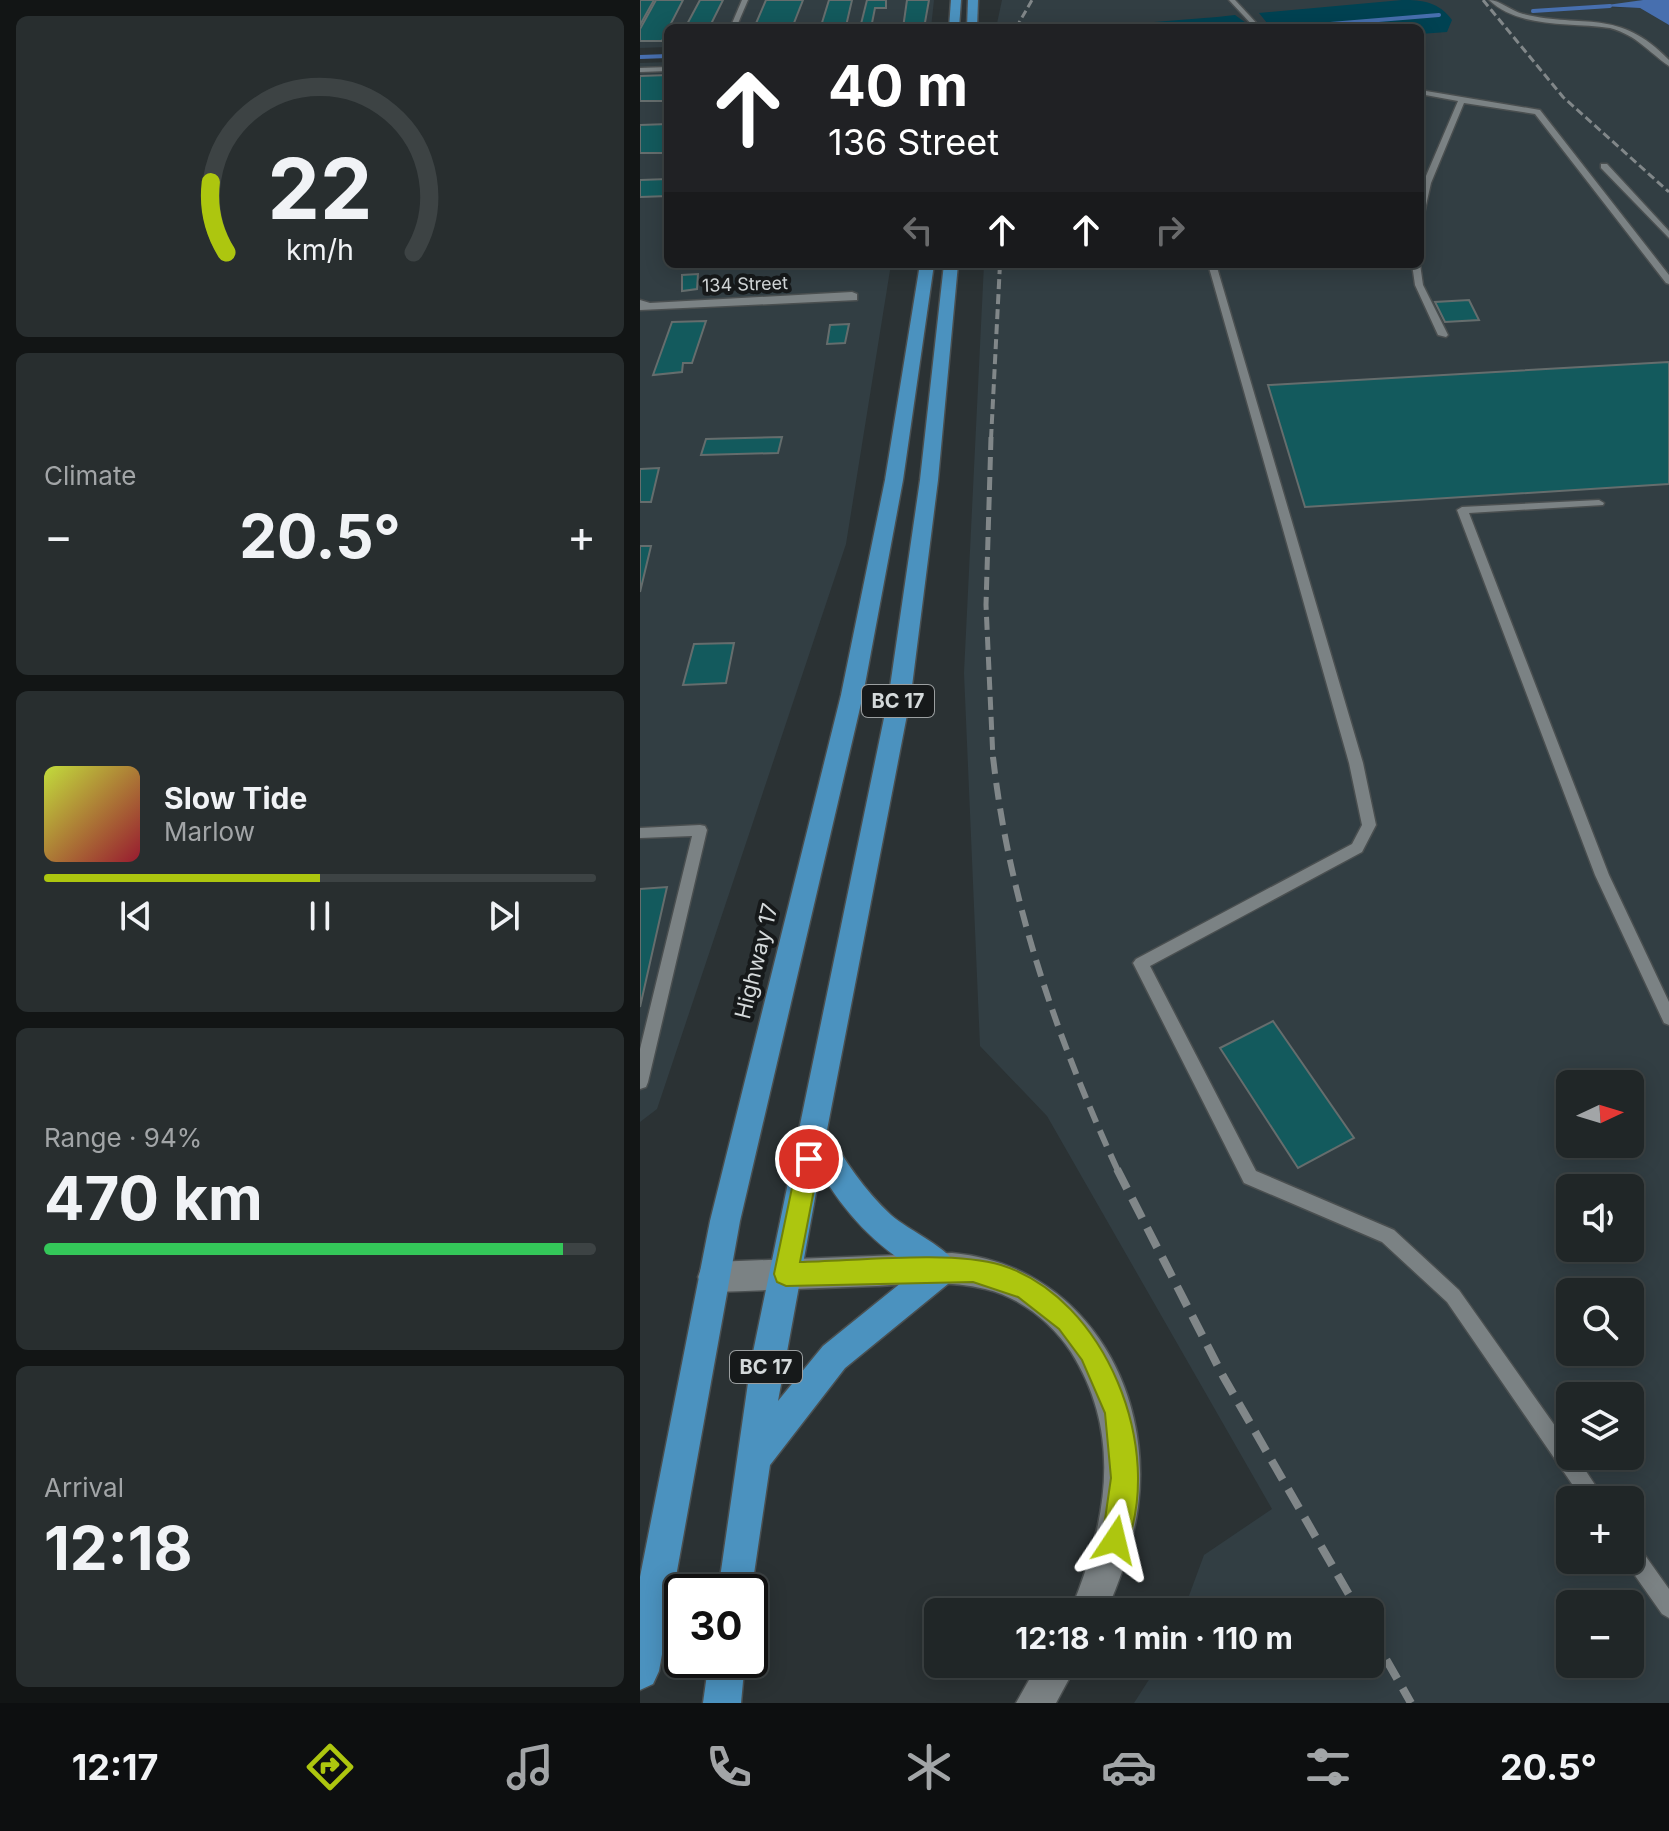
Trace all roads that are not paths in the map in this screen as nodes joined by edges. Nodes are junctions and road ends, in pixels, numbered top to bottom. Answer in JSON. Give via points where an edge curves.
{"nodes":[{"id":1,"x":745,"y":0,"type":"edge"},
{"id":2,"x":956,"y":0,"type":"edge"},
{"id":3,"x":973,"y":0,"type":"edge"},
{"id":4,"x":1232,"y":0,"type":"edge"},
{"id":5,"x":1491,"y":3,"type":"edge"},
{"id":6,"x":735,"y":24,"type":"edge"},
{"id":7,"x":954,"y":24,"type":"edge"},
{"id":8,"x":972,"y":24,"type":"edge"},
{"id":9,"x":1254,"y":24,"type":"edge"},
{"id":10,"x":1669,"y":64,"type":"edge"},
{"id":11,"x":664,"y":69,"type":"edge"},
{"id":12,"x":640,"y":70,"type":"edge"},
{"id":13,"x":1424,"y":93,"type":"edge"},
{"id":14,"x":1462,"y":100,"type":"junction"},
{"id":15,"x":1604,"y":166,"type":"dead end"},
{"id":16,"x":1424,"y":196,"type":"edge"},
{"id":17,"x":1669,"y":236,"type":"edge"},
{"id":18,"x":926,"y":268,"type":"edge"},
{"id":19,"x":951,"y":268,"type":"edge"},
{"id":20,"x":1213,"y":268,"type":"edge"},
{"id":21,"x":1417,"y":268,"type":"edge"},
{"id":22,"x":1669,"y":281,"type":"edge"},
{"id":23,"x":852,"y":297,"type":"dead end"},
{"id":24,"x":640,"y":305,"type":"edge"},
{"id":25,"x":1443,"y":335,"type":"dead end"},
{"id":26,"x":1599,"y":503,"type":"dead end"},
{"id":27,"x":640,"y":833,"type":"edge"},
{"id":28,"x":1669,"y":1018,"type":"edge"},
{"id":29,"x":640,"y":1082,"type":"edge"},
{"id":30,"x":814,"y":1133,"type":"junction"},
{"id":31,"x":943,"y":1268,"type":"junction"},
{"id":32,"x":786,"y":1274,"type":"junction"},
{"id":33,"x":713,"y":1277,"type":"junction"},
{"id":34,"x":753,"y":1461,"type":"junction"},
{"id":35,"x":1585,"y":1486,"type":"edge"},
{"id":36,"x":1644,"y":1571,"type":"edge"},
{"id":37,"x":738,"y":1574,"type":"edge"},
{"id":38,"x":1094,"y":1598,"type":"edge"},
{"id":39,"x":1669,"y":1607,"type":"edge"},
{"id":40,"x":640,"y":1671,"type":"edge"},
{"id":41,"x":725,"y":1678,"type":"edge"},
{"id":42,"x":1050,"y":1678,"type":"edge"},
{"id":43,"x":722,"y":1703,"type":"edge"},
{"id":44,"x":1035,"y":1703,"type":"edge"}],
"edges":[{"from":1,"to":6,"type":"lane"},
{"from":2,"to":7,"type":"highway"},
{"from":3,"to":8,"type":"highway"},
{"from":4,"to":9,"type":"lane"},
{"from":5,"to":10,"type":"lane","via":[[1534,17],[1626,30]]},
{"from":11,"to":12,"type":"lane"},
{"from":13,"to":14,"type":"lane"},
{"from":14,"to":16,"type":"lane"},
{"from":14,"to":22,"type":"lane","via":[[1537,112]]},
{"from":15,"to":17,"type":"lane"},
{"from":18,"to":33,"type":"highway","name":"Highway 17","number":"BC 17","via":[[894,480],[852,695]]},
{"from":19,"to":30,"type":"highway","number":"BC 17","via":[[900,694]]},
{"from":20,"to":35,"type":"lane","via":[[1356,763],[1369,825],[1357,848],[1141,963],[1250,1177],[1388,1236],[1453,1296]]},
{"from":21,"to":25,"type":"lane"},
{"from":23,"to":24,"type":"street","name":"134 Street"},
{"from":26,"to":28,"type":"lane","via":[[1462,510],[1602,875]]},
{"from":27,"to":29,"type":"lane","via":[[700,830]]},
{"from":30,"to":31,"type":"highway","via":[[861,1208],[911,1251]]},
{"from":30,"to":32,"type":"highway","number":"BC 17"},
{"from":31,"to":32,"type":"street"},
{"from":31,"to":34,"type":"highway","via":[[834,1357]]},
{"from":31,"to":38,"type":"street","via":[[1001,1277],[1026,1288],[1067,1321],[1106,1379],[1123,1447],[1121,1520]]},
{"from":32,"to":33,"type":"street"},
{"from":32,"to":34,"type":"highway","number":"BC 17"},
{"from":33,"to":40,"type":"highway","name":"Highway 17","number":"BC 17"},
{"from":34,"to":37,"type":"highway","number":"BC 17"},
{"from":36,"to":39,"type":"lane"},
{"from":41,"to":43,"type":"highway"},
{"from":42,"to":44,"type":"street"}]}
